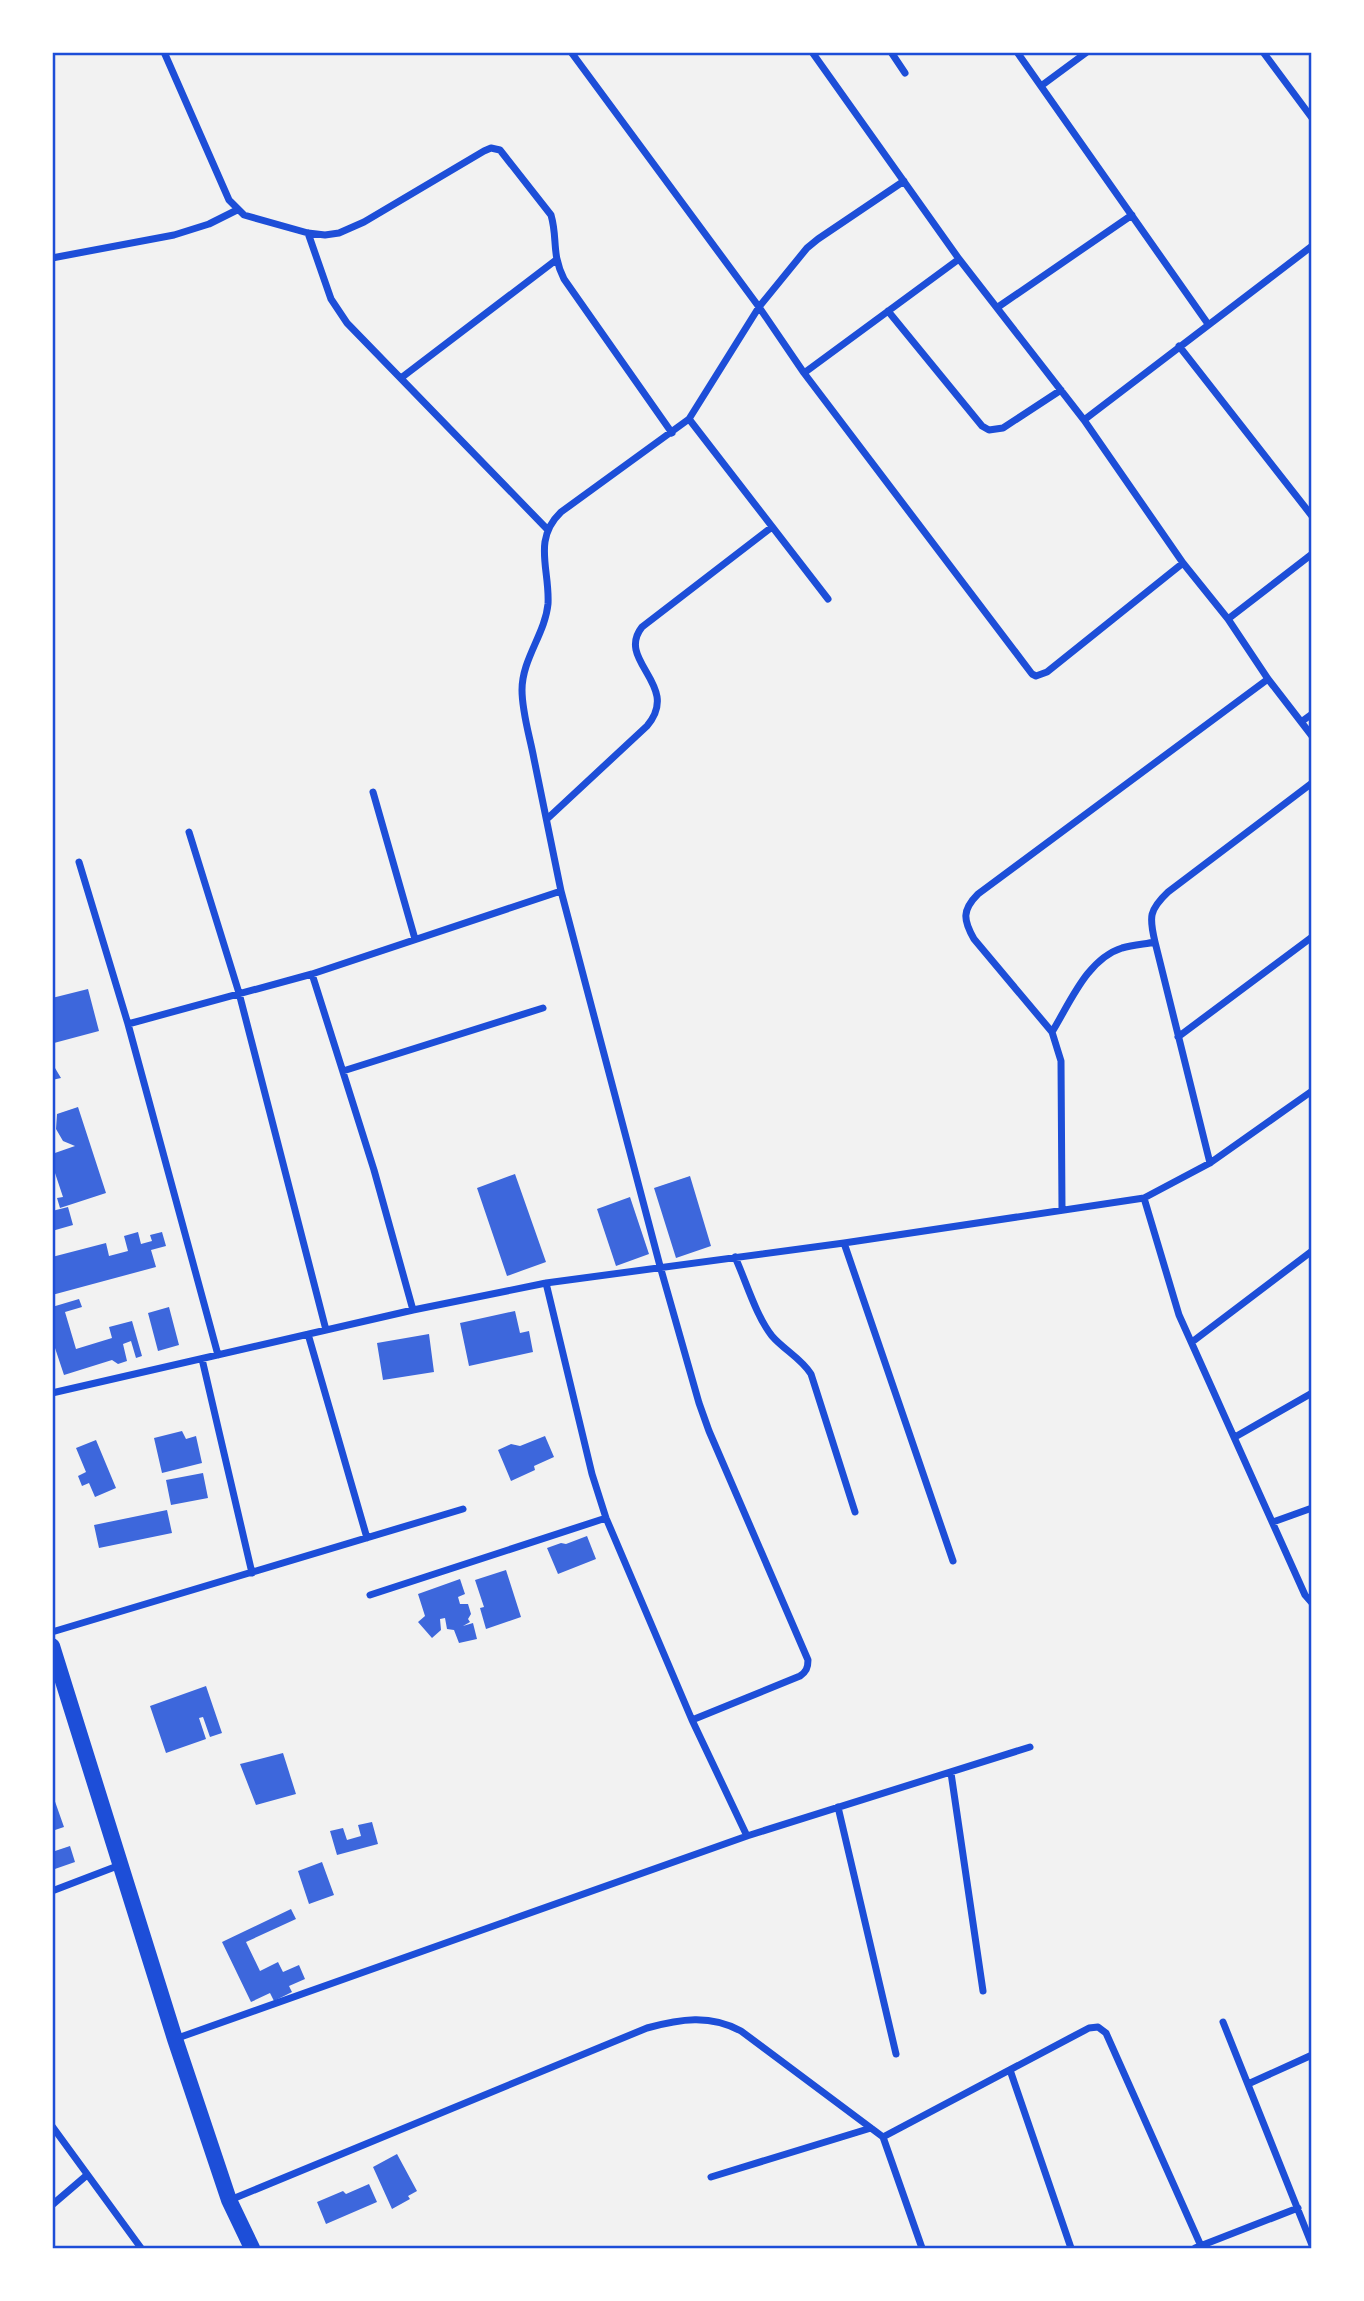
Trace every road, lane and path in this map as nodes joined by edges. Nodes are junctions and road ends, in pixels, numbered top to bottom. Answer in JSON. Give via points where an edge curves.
{"nodes":[{"id":1,"x":164,"y":52,"type":"edge"},
{"id":2,"x":571,"y":52,"type":"edge"},
{"id":3,"x":813,"y":52,"type":"edge"},
{"id":4,"x":891,"y":52,"type":"edge"},
{"id":5,"x":1017,"y":52,"type":"edge"},
{"id":6,"x":1087,"y":52,"type":"edge"},
{"id":7,"x":1263,"y":52,"type":"edge"},
{"id":8,"x":905,"y":73,"type":"dead end"},
{"id":9,"x":1041,"y":86,"type":"junction"},
{"id":10,"x":1311,"y":118,"type":"edge"},
{"id":11,"x":904,"y":181,"type":"junction"},
{"id":12,"x":237,"y":210,"type":"junction"},
{"id":13,"x":1132,"y":215,"type":"junction"},
{"id":14,"x":307,"y":233,"type":"junction"},
{"id":15,"x":1311,"y":246,"type":"edge"},
{"id":16,"x":52,"y":258,"type":"edge"},
{"id":17,"x":959,"y":259,"type":"junction"},
{"id":18,"x":556,"y":260,"type":"junction"},
{"id":19,"x":759,"y":307,"type":"junction"},
{"id":20,"x":998,"y":307,"type":"junction"},
{"id":21,"x":888,"y":311,"type":"junction"},
{"id":22,"x":1209,"y":324,"type":"junction"},
{"id":23,"x":1179,"y":346,"type":"junction"},
{"id":24,"x":804,"y":373,"type":"junction"},
{"id":25,"x":401,"y":378,"type":"junction"},
{"id":26,"x":1061,"y":390,"type":"junction"},
{"id":27,"x":689,"y":419,"type":"junction"},
{"id":28,"x":1084,"y":420,"type":"junction"},
{"id":29,"x":672,"y":433,"type":"junction"},
{"id":30,"x":1311,"y":516,"type":"edge"},
{"id":31,"x":772,"y":527,"type":"junction"},
{"id":32,"x":547,"y":529,"type":"junction"},
{"id":33,"x":1311,"y":554,"type":"edge"},
{"id":34,"x":1183,"y":563,"type":"junction"},
{"id":35,"x":828,"y":599,"type":"dead end"},
{"id":36,"x":1228,"y":619,"type":"junction"},
{"id":37,"x":1269,"y":679,"type":"junction"},
{"id":38,"x":1311,"y":714,"type":"edge"},
{"id":39,"x":1301,"y":722,"type":"junction"},
{"id":40,"x":1311,"y":736,"type":"edge"},
{"id":41,"x":1311,"y":783,"type":"edge"},
{"id":42,"x":373,"y":792,"type":"dead end"},
{"id":43,"x":547,"y":819,"type":"junction"},
{"id":44,"x":189,"y":832,"type":"dead end"},
{"id":45,"x":79,"y":862,"type":"dead end"},
{"id":46,"x":561,"y":891,"type":"junction"},
{"id":47,"x":1311,"y":937,"type":"edge"},
{"id":48,"x":415,"y":939,"type":"junction"},
{"id":49,"x":1155,"y":942,"type":"junction"},
{"id":50,"x":312,"y":974,"type":"junction"},
{"id":51,"x":239,"y":993,"type":"junction"},
{"id":52,"x":543,"y":1008,"type":"dead end"},
{"id":53,"x":128,"y":1024,"type":"junction"},
{"id":54,"x":1052,"y":1032,"type":"junction"},
{"id":55,"x":1178,"y":1037,"type":"junction"},
{"id":56,"x":343,"y":1071,"type":"junction"},
{"id":57,"x":1311,"y":1091,"type":"edge"},
{"id":58,"x":1210,"y":1163,"type":"junction"},
{"id":59,"x":1144,"y":1198,"type":"junction"},
{"id":60,"x":1062,"y":1209,"type":"junction"},
{"id":61,"x":844,"y":1243,"type":"junction"},
{"id":62,"x":1311,"y":1251,"type":"edge"},
{"id":63,"x":735,"y":1257,"type":"junction"},
{"id":64,"x":660,"y":1266,"type":"junction"},
{"id":65,"x":547,"y":1283,"type":"junction"},
{"id":66,"x":413,"y":1310,"type":"junction"},
{"id":67,"x":326,"y":1330,"type":"junction"},
{"id":68,"x":308,"y":1334,"type":"junction"},
{"id":69,"x":1192,"y":1342,"type":"junction"},
{"id":70,"x":218,"y":1355,"type":"junction"},
{"id":71,"x":202,"y":1359,"type":"junction"},
{"id":72,"x":52,"y":1393,"type":"edge"},
{"id":73,"x":1311,"y":1393,"type":"edge"},
{"id":74,"x":1235,"y":1437,"type":"junction"},
{"id":75,"x":1311,"y":1508,"type":"edge"},
{"id":76,"x":463,"y":1509,"type":"dead end"},
{"id":77,"x":855,"y":1512,"type":"dead end"},
{"id":78,"x":606,"y":1518,"type":"junction"},
{"id":79,"x":1273,"y":1522,"type":"junction"},
{"id":80,"x":367,"y":1538,"type":"junction"},
{"id":81,"x":953,"y":1561,"type":"dead end"},
{"id":82,"x":252,"y":1573,"type":"junction"},
{"id":83,"x":370,"y":1595,"type":"dead end"},
{"id":84,"x":1311,"y":1603,"type":"edge"},
{"id":85,"x":52,"y":1632,"type":"edge"},
{"id":86,"x":52,"y":1646,"type":"edge"},
{"id":87,"x":691,"y":1720,"type":"junction"},
{"id":88,"x":1030,"y":1747,"type":"dead end"},
{"id":89,"x":951,"y":1773,"type":"junction"},
{"id":90,"x":838,"y":1807,"type":"junction"},
{"id":91,"x":747,"y":1836,"type":"junction"},
{"id":92,"x":121,"y":1864,"type":"junction"},
{"id":93,"x":52,"y":1891,"type":"edge"},
{"id":94,"x":984,"y":1991,"type":"dead end"},
{"id":95,"x":1223,"y":2022,"type":"dead end"},
{"id":96,"x":175,"y":2039,"type":"junction"},
{"id":97,"x":896,"y":2054,"type":"dead end"},
{"id":98,"x":1311,"y":2055,"type":"edge"},
{"id":99,"x":1010,"y":2070,"type":"junction"},
{"id":100,"x":1248,"y":2084,"type":"junction"},
{"id":101,"x":52,"y":2126,"type":"edge"},
{"id":102,"x":871,"y":2128,"type":"junction"},
{"id":103,"x":883,"y":2137,"type":"junction"},
{"id":104,"x":87,"y":2175,"type":"junction"},
{"id":105,"x":712,"y":2177,"type":"dead end"},
{"id":106,"x":229,"y":2200,"type":"junction"},
{"id":107,"x":52,"y":2205,"type":"edge"},
{"id":108,"x":1298,"y":2208,"type":"junction"},
{"id":109,"x":1311,"y":2245,"type":"edge"},
{"id":110,"x":922,"y":2247,"type":"edge"},
{"id":111,"x":1198,"y":2247,"type":"edge"},
{"id":112,"x":252,"y":2248,"type":"edge"},
{"id":113,"x":142,"y":2249,"type":"edge"},
{"id":114,"x":910,"y":2249,"type":"edge"},
{"id":115,"x":1071,"y":2249,"type":"edge"}],
"edges":[{"from":1,"to":12,"type":"street"},
{"from":2,"to":19,"type":"street"},
{"from":3,"to":11,"type":"street"},
{"from":4,"to":8,"type":"street"},
{"from":5,"to":9,"type":"street"},
{"from":6,"to":9,"type":"street"},
{"from":7,"to":10,"type":"street"},
{"from":9,"to":13,"type":"street"},
{"from":11,"to":17,"type":"street"},
{"from":11,"to":19,"type":"street","via":[[807,248]]},
{"from":12,"to":14,"type":"street"},
{"from":12,"to":16,"type":"street","via":[[183,232]]},
{"from":13,"to":20,"type":"street"},
{"from":13,"to":22,"type":"street"},
{"from":14,"to":18,"type":"street","via":[[350,230],[484,151],[495,149],[506,156],[551,215]]},
{"from":14,"to":25,"type":"street","via":[[337,310]]},
{"from":15,"to":22,"type":"street"},
{"from":17,"to":20,"type":"street"},
{"from":17,"to":21,"type":"street"},
{"from":18,"to":25,"type":"street"},
{"from":18,"to":29,"type":"street","via":[[564,279]]},
{"from":19,"to":24,"type":"street"},
{"from":19,"to":27,"type":"street"},
{"from":20,"to":26,"type":"street"},
{"from":21,"to":24,"type":"street"},
{"from":21,"to":26,"type":"street","via":[[989,430],[1003,428]]},
{"from":22,"to":23,"type":"street"},
{"from":23,"to":28,"type":"street"},
{"from":23,"to":30,"type":"street"},
{"from":24,"to":34,"type":"street","via":[[1032,674],[1047,672]]},
{"from":25,"to":32,"type":"street"},
{"from":26,"to":28,"type":"street"},
{"from":27,"to":29,"type":"street"},
{"from":27,"to":31,"type":"street"},
{"from":28,"to":34,"type":"street"},
{"from":29,"to":32,"type":"street","via":[[561,512]]},
{"from":31,"to":35,"type":"street"},
{"from":31,"to":43,"type":"street","via":[[636,634],[637,653],[658,697],[657,712]]},
{"from":32,"to":43,"type":"street","via":[[547,609],[522,690]]},
{"from":33,"to":36,"type":"street"},
{"from":34,"to":36,"type":"street"},
{"from":36,"to":37,"type":"street"},
{"from":37,"to":39,"type":"street"},
{"from":37,"to":54,"type":"street","via":[[969,903],[965,919],[974,939]]},
{"from":38,"to":39,"type":"street"},
{"from":39,"to":40,"type":"street"},
{"from":41,"to":49,"type":"street","via":[[1160,899],[1151,916]]},
{"from":42,"to":48,"type":"street"},
{"from":43,"to":46,"type":"street"},
{"from":44,"to":51,"type":"street"},
{"from":45,"to":53,"type":"street"},
{"from":46,"to":48,"type":"street"},
{"from":46,"to":64,"type":"street"},
{"from":47,"to":55,"type":"street"},
{"from":48,"to":50,"type":"street"},
{"from":49,"to":54,"type":"street","via":[[1122,948],[1102,958]]},
{"from":49,"to":55,"type":"street"},
{"from":50,"to":51,"type":"street"},
{"from":50,"to":56,"type":"street"},
{"from":51,"to":53,"type":"street"},
{"from":51,"to":67,"type":"street"},
{"from":52,"to":56,"type":"street"},
{"from":53,"to":70,"type":"street"},
{"from":54,"to":60,"type":"street","via":[[1061,1061]]},
{"from":55,"to":58,"type":"street"},
{"from":56,"to":66,"type":"street"},
{"from":57,"to":58,"type":"street"},
{"from":58,"to":59,"type":"street"},
{"from":59,"to":60,"type":"street"},
{"from":59,"to":69,"type":"street","via":[[1179,1315]]},
{"from":60,"to":61,"type":"street"},
{"from":61,"to":63,"type":"street"},
{"from":61,"to":81,"type":"street"},
{"from":62,"to":69,"type":"street"},
{"from":63,"to":64,"type":"street"},
{"from":63,"to":77,"type":"street","via":[[766,1328],[811,1374]]},
{"from":64,"to":65,"type":"street"},
{"from":64,"to":87,"type":"street","via":[[709,1431],[808,1660],[800,1676]]},
{"from":65,"to":66,"type":"street"},
{"from":65,"to":78,"type":"street"},
{"from":66,"to":67,"type":"street"},
{"from":67,"to":68,"type":"street"},
{"from":68,"to":70,"type":"street"},
{"from":68,"to":80,"type":"street"},
{"from":69,"to":74,"type":"street"},
{"from":70,"to":71,"type":"street"},
{"from":71,"to":72,"type":"street"},
{"from":71,"to":82,"type":"street"},
{"from":73,"to":74,"type":"street"},
{"from":74,"to":79,"type":"street"},
{"from":75,"to":79,"type":"street"},
{"from":76,"to":80,"type":"street"},
{"from":78,"to":83,"type":"street"},
{"from":78,"to":87,"type":"street"},
{"from":79,"to":84,"type":"street"},
{"from":80,"to":82,"type":"street"},
{"from":82,"to":85,"type":"street"},
{"from":86,"to":92,"type":"main road"},
{"from":87,"to":91,"type":"street"},
{"from":88,"to":89,"type":"street"},
{"from":89,"to":90,"type":"street"},
{"from":89,"to":94,"type":"street"},
{"from":90,"to":91,"type":"street"},
{"from":90,"to":97,"type":"street"},
{"from":91,"to":96,"type":"street"},
{"from":92,"to":93,"type":"street"},
{"from":92,"to":96,"type":"main road"},
{"from":95,"to":100,"type":"street"},
{"from":96,"to":106,"type":"main road"},
{"from":98,"to":100,"type":"street"},
{"from":99,"to":103,"type":"street"},
{"from":99,"to":111,"type":"street","via":[[1089,2028],[1103,2030]]},
{"from":99,"to":115,"type":"street"},
{"from":100,"to":108,"type":"street"},
{"from":101,"to":104,"type":"street"},
{"from":102,"to":103,"type":"street"},
{"from":102,"to":105,"type":"street"},
{"from":102,"to":106,"type":"street","via":[[741,2031],[718,2021],[690,2019],[647,2028]]},
{"from":103,"to":110,"type":"street"},
{"from":104,"to":107,"type":"street"},
{"from":104,"to":113,"type":"street"},
{"from":106,"to":112,"type":"main road"},
{"from":108,"to":109,"type":"street"},
{"from":108,"to":111,"type":"street"},
{"from":110,"to":114,"type":"street"}]}
